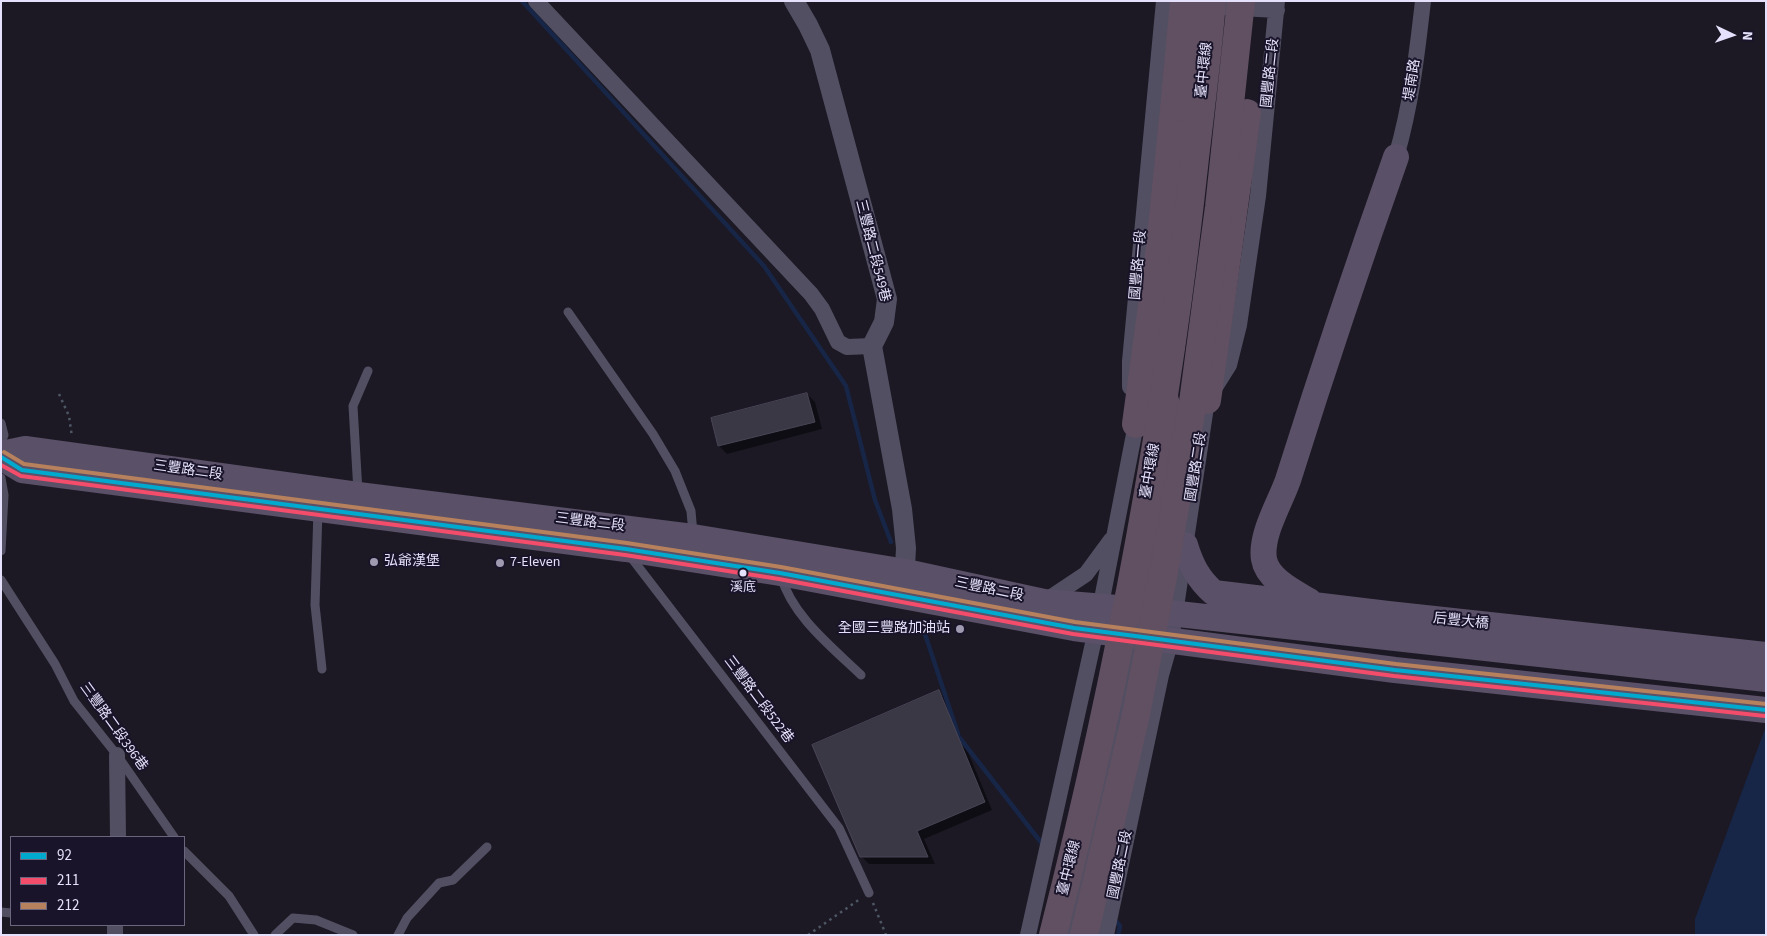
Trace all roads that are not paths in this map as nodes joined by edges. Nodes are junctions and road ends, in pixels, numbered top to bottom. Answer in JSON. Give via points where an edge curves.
{"nodes":[{"id":1,"x":536,"y":1,"type":"edge"},
{"id":2,"x":794,"y":1,"type":"edge"},
{"id":3,"x":1212,"y":1,"type":"edge"},
{"id":4,"x":1241,"y":1,"type":"edge"},
{"id":5,"x":1423,"y":1,"type":"edge"},
{"id":6,"x":1171,"y":2,"type":"edge"},
{"id":7,"x":1271,"y":4,"type":"edge"},
{"id":8,"x":1396,"y":157,"type":"joint"},
{"id":9,"x":568,"y":312,"type":"dead end"},
{"id":10,"x":872,"y":346,"type":"junction"},
{"id":11,"x":1148,"y":347,"type":"junction"},
{"id":12,"x":368,"y":371,"type":"dead end"},
{"id":13,"x":1207,"y":400,"type":"junction"},
{"id":14,"x":1,"y":423,"type":"edge"},
{"id":15,"x":1136,"y":424,"type":"junction"},
{"id":16,"x":1,"y":443,"type":"edge"},
{"id":17,"x":1,"y":456,"type":"edge"},
{"id":18,"x":1,"y":478,"type":"edge"},
{"id":19,"x":358,"y":505,"type":"junction"},
{"id":20,"x":318,"y":509,"type":"junction"},
{"id":21,"x":1117,"y":527,"type":"junction"},
{"id":22,"x":693,"y":537,"type":"junction"},
{"id":23,"x":625,"y":538,"type":"junction"},
{"id":24,"x":1185,"y":545,"type":"junction"},
{"id":25,"x":1,"y":551,"type":"edge"},
{"id":26,"x":780,"y":573,"type":"junction"},
{"id":27,"x":1,"y":580,"type":"edge"},
{"id":28,"x":904,"y":584,"type":"junction"},
{"id":29,"x":1044,"y":602,"type":"junction"},
{"id":30,"x":1314,"y":604,"type":"junction"},
{"id":31,"x":1098,"y":618,"type":"junction"},
{"id":32,"x":1140,"y":623,"type":"junction"},
{"id":33,"x":1173,"y":628,"type":"junction"},
{"id":34,"x":1766,"y":655,"type":"edge"},
{"id":35,"x":322,"y":669,"type":"dead end"},
{"id":36,"x":861,"y":675,"type":"dead end"},
{"id":37,"x":1766,"y":679,"type":"edge"},
{"id":38,"x":1766,"y":710,"type":"edge"},
{"id":39,"x":117,"y":754,"type":"junction"},
{"id":40,"x":118,"y":836,"type":"edge"},
{"id":41,"x":173,"y":836,"type":"edge"},
{"id":42,"x":487,"y":847,"type":"dead end"},
{"id":43,"x":185,"y":852,"type":"edge"},
{"id":44,"x":869,"y":893,"type":"road end"},
{"id":45,"x":254,"y":935,"type":"edge"},
{"id":46,"x":275,"y":935,"type":"edge"},
{"id":47,"x":353,"y":935,"type":"edge"},
{"id":48,"x":398,"y":935,"type":"edge"},
{"id":49,"x":1028,"y":935,"type":"edge"},
{"id":50,"x":1053,"y":935,"type":"edge"},
{"id":51,"x":1068,"y":935,"type":"edge"},
{"id":52,"x":1084,"y":935,"type":"edge"},
{"id":53,"x":1106,"y":935,"type":"edge"}],
"edges":[{"from":1,"to":10,"type":"street","via":[[811,294],[838,342],[847,347]]},
{"from":2,"to":10,"type":"street","name":"三豐路二段549巷","via":[[820,50],[887,299],[884,322]]},
{"from":3,"to":50,"type":"highway","name":"臺中環線","bridge":true,"via":[[1185,255],[1149,485],[1108,704]]},
{"from":4,"to":52,"type":"highway","name":"臺中環線","bridge":true,"via":[[1219,208],[1193,402],[1135,719]]},
{"from":5,"to":8,"type":"street","name":"堤南路","via":[[1406,125]]},
{"from":6,"to":7,"type":"street"},
{"from":6,"to":11,"type":"highway","bridge":true,"via":[[1174,109]]},
{"from":6,"to":15,"type":"street","name":"國豐路一段","via":[[1130,361],[1130,397]]},
{"from":7,"to":13,"type":"highway","via":[[1247,114]]},
{"from":7,"to":13,"type":"street","name":"國豐路二段","via":[[1258,196],[1239,325],[1229,365]]},
{"from":8,"to":30,"type":"main road","via":[[1263,548],[1264,561],[1271,572],[1282,584]]},
{"from":9,"to":22,"type":"lane","via":[[675,471],[691,511]]},
{"from":10,"to":28,"type":"street","via":[[902,509]]},
{"from":11,"to":15,"type":"highway"},
{"from":11,"to":32,"type":"highway","via":[[1172,429]]},
{"from":12,"to":19,"type":"lane","via":[[353,406]]},
{"from":13,"to":24,"type":"street","name":"國豐路二段"},
{"from":14,"to":16,"type":"lane","via":[[4,435]]},
{"from":15,"to":21,"type":"street","name":"國豐路一段"},
{"from":17,"to":19,"type":"main road","name":"三豐路二段","via":[[25,449]]},
{"from":17,"to":20,"type":"main road","name":"三豐路二段","via":[[22,470]]},
{"from":18,"to":25,"type":"lane","via":[[4,495]]},
{"from":19,"to":20,"type":"main road","name":"三豐路二段"},
{"from":19,"to":23,"type":"main road","name":"三豐路二段"},
{"from":20,"to":35,"type":"lane","via":[[315,605]]},
{"from":21,"to":29,"type":"street","via":[[1109,545],[1086,574]]},
{"from":21,"to":31,"type":"street"},
{"from":22,"to":23,"type":"main road","name":"三豐路二段"},
{"from":22,"to":28,"type":"main road","name":"三豐路二段"},
{"from":23,"to":26,"type":"main road","name":"三豐路二段"},
{"from":23,"to":44,"type":"lane","name":"三豐路二段522巷","via":[[839,828]]},
{"from":24,"to":30,"type":"main road","name":"后豐大橋","via":[[1191,567],[1214,593]]},
{"from":24,"to":33,"type":"street","name":"國豐路二段"},
{"from":26,"to":28,"type":"main road","name":"三豐路二段"},
{"from":26,"to":36,"type":"lane","via":[[785,590],[803,616]]},
{"from":27,"to":39,"type":"lane","name":"三豐路二段396巷","via":[[55,664],[74,701]]},
{"from":28,"to":29,"type":"main road","name":"三豐路二段"},
{"from":28,"to":31,"type":"main road","name":"三豐路二段","via":[[1074,628]]},
{"from":29,"to":31,"type":"main road","name":"三豐路二段"},
{"from":30,"to":34,"type":"main road","name":"后豐大橋"},
{"from":31,"to":32,"type":"main road","name":"三豐路二段"},
{"from":31,"to":49,"type":"street"},
{"from":32,"to":33,"type":"main road","name":"三豐路二段"},
{"from":32,"to":51,"type":"street","via":[[1120,722]]},
{"from":33,"to":37,"type":"main road","name":"后豐大橋"},
{"from":33,"to":38,"type":"main road","via":[[1395,670]]},
{"from":33,"to":53,"type":"street","name":"國豐路二段"},
{"from":39,"to":40,"type":"street"},
{"from":39,"to":41,"type":"lane","name":"三豐路二段396巷"},
{"from":42,"to":48,"type":"lane","via":[[453,880],[439,883],[407,918]]},
{"from":43,"to":45,"type":"lane","via":[[229,896]]},
{"from":46,"to":47,"type":"lane","via":[[293,918],[316,920]]}]}
